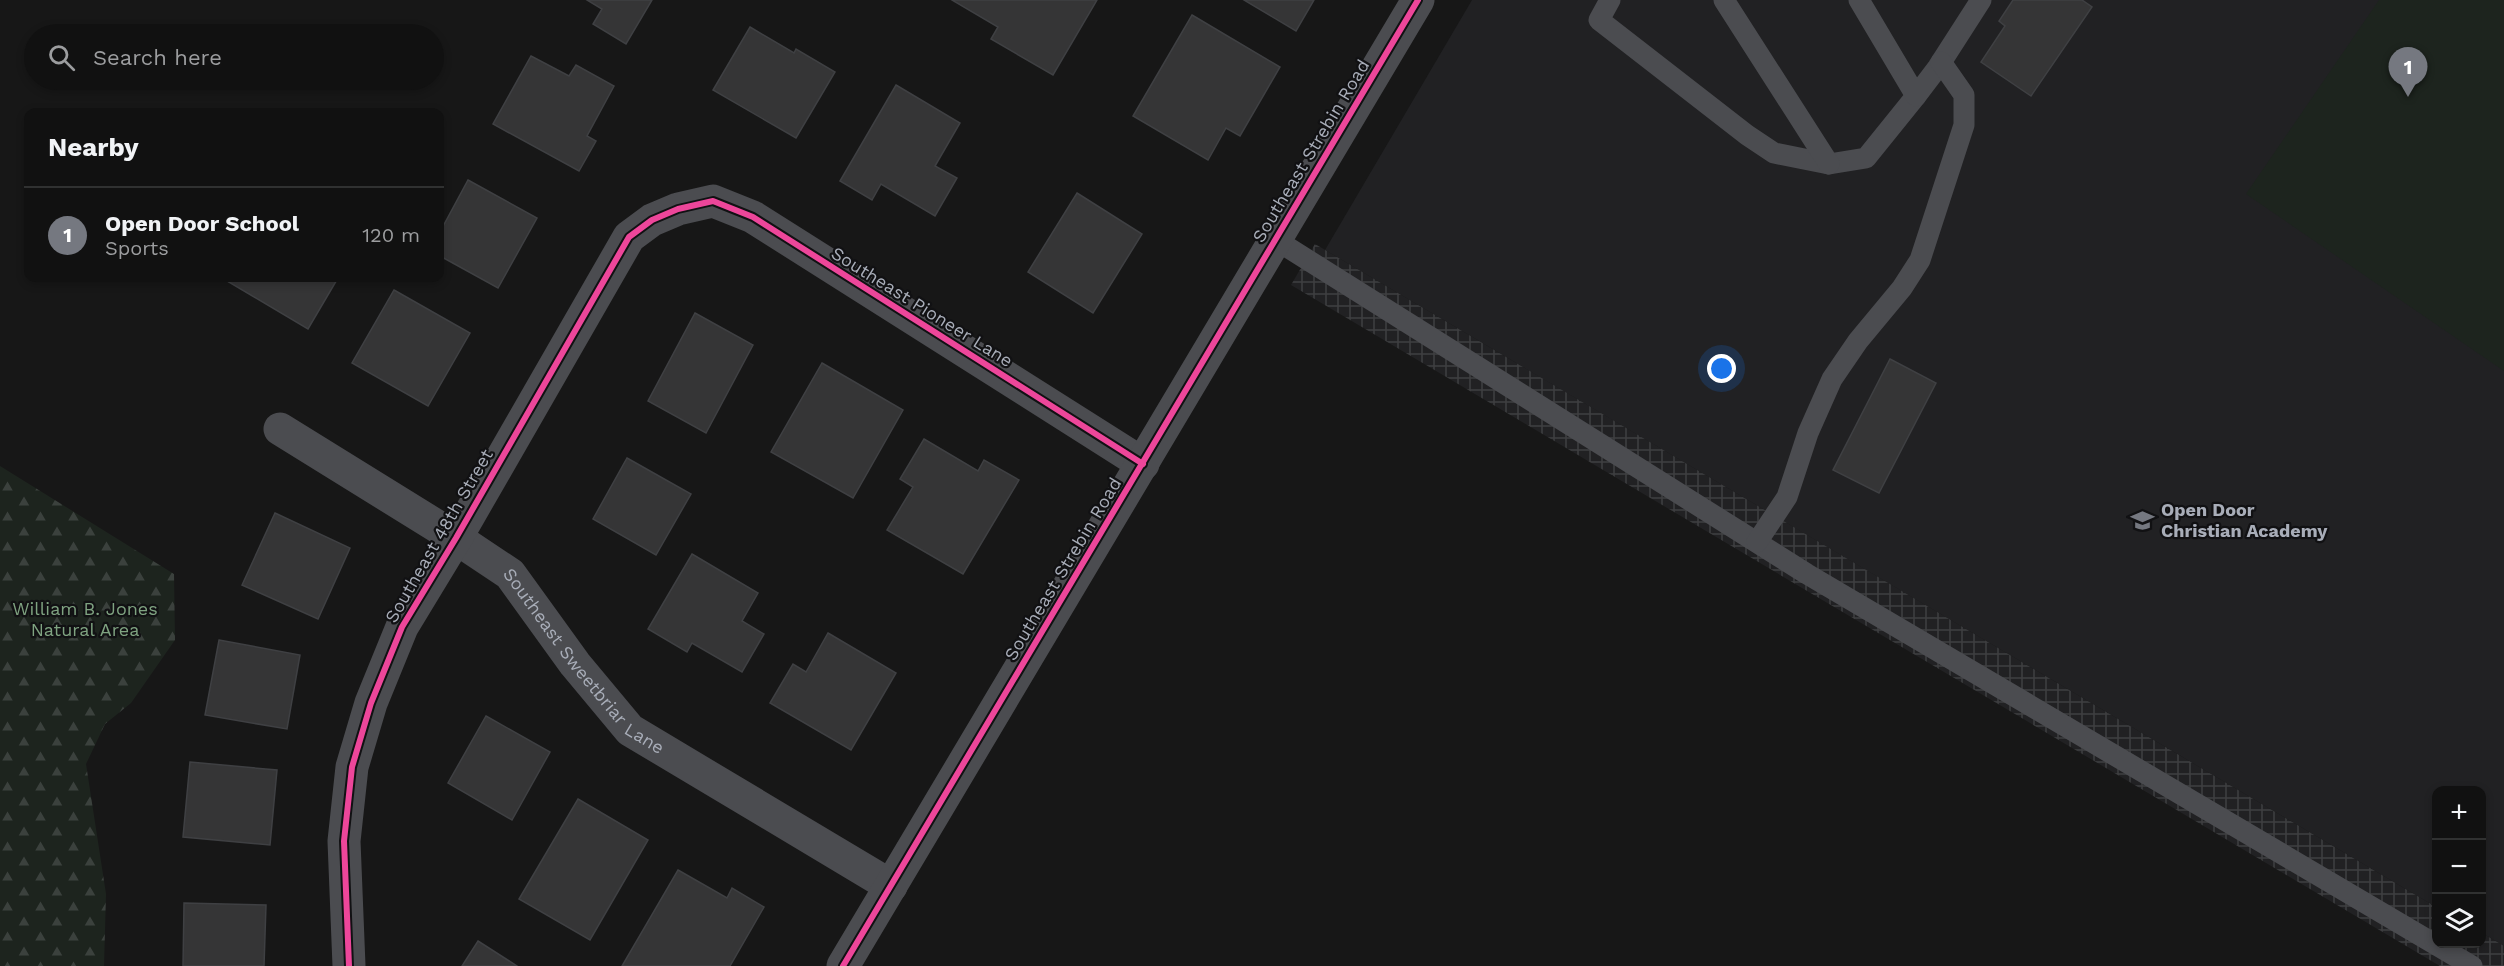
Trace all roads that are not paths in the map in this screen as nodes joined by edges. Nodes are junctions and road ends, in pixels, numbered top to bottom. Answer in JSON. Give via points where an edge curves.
{"nodes":[{"id":1,"x":1418,"y":0,"type":"edge"},
{"id":2,"x":1610,"y":0,"type":"edge"},
{"id":3,"x":1724,"y":0,"type":"edge"},
{"id":4,"x":1859,"y":0,"type":"edge"},
{"id":5,"x":1981,"y":0,"type":"edge"},
{"id":6,"x":1941,"y":62,"type":"junction"},
{"id":7,"x":1916,"y":96,"type":"junction"},
{"id":8,"x":1829,"y":164,"type":"junction"},
{"id":9,"x":678,"y":209,"type":"joint"},
{"id":10,"x":1276,"y":240,"type":"junction"},
{"id":11,"x":280,"y":429,"type":"dead end"},
{"id":12,"x":1143,"y":464,"type":"junction"},
{"id":13,"x":456,"y":538,"type":"junction"},
{"id":14,"x":1757,"y":542,"type":"junction"},
{"id":15,"x":891,"y":886,"type":"junction"},
{"id":16,"x":349,"y":966,"type":"edge"},
{"id":17,"x":843,"y":966,"type":"edge"},
{"id":18,"x":2472,"y":966,"type":"edge"}],
"edges":[{"from":1,"to":10,"type":"street","name":"Southeast Strebin Road"},
{"from":2,"to":8,"type":"lane","via":[[1599,20],[1747,135],[1774,153]]},
{"from":3,"to":8,"type":"lane"},
{"from":4,"to":7,"type":"lane"},
{"from":5,"to":6,"type":"lane"},
{"from":6,"to":7,"type":"lane"},
{"from":6,"to":14,"type":"lane","via":[[1964,95],[1964,125],[1920,260],[1832,379],[1808,433],[1787,497]]},
{"from":7,"to":8,"type":"lane","via":[[1866,158]]},
{"from":9,"to":12,"type":"street","name":"Southeast Pioneer Lane","via":[[713,201],[753,217]]},
{"from":9,"to":13,"type":"street","name":"Southeast 48th Street","via":[[652,220],[629,237]]},
{"from":10,"to":12,"type":"street","name":"Southeast Strebin Road"},
{"from":10,"to":14,"type":"lane"},
{"from":11,"to":13,"type":"street","name":"Southeast Sweetbriar Lane"},
{"from":12,"to":15,"type":"street","name":"Southeast Strebin Road"},
{"from":13,"to":15,"type":"street","name":"Southeast Sweetbriar Lane","via":[[510,574],[575,664],[630,730]]},
{"from":13,"to":16,"type":"street","name":"Southeast 48th Street","via":[[402,627],[371,703],[352,767],[344,841]]},
{"from":14,"to":18,"type":"lane"},
{"from":15,"to":17,"type":"street","name":"Southeast Strebin Road"}]}
